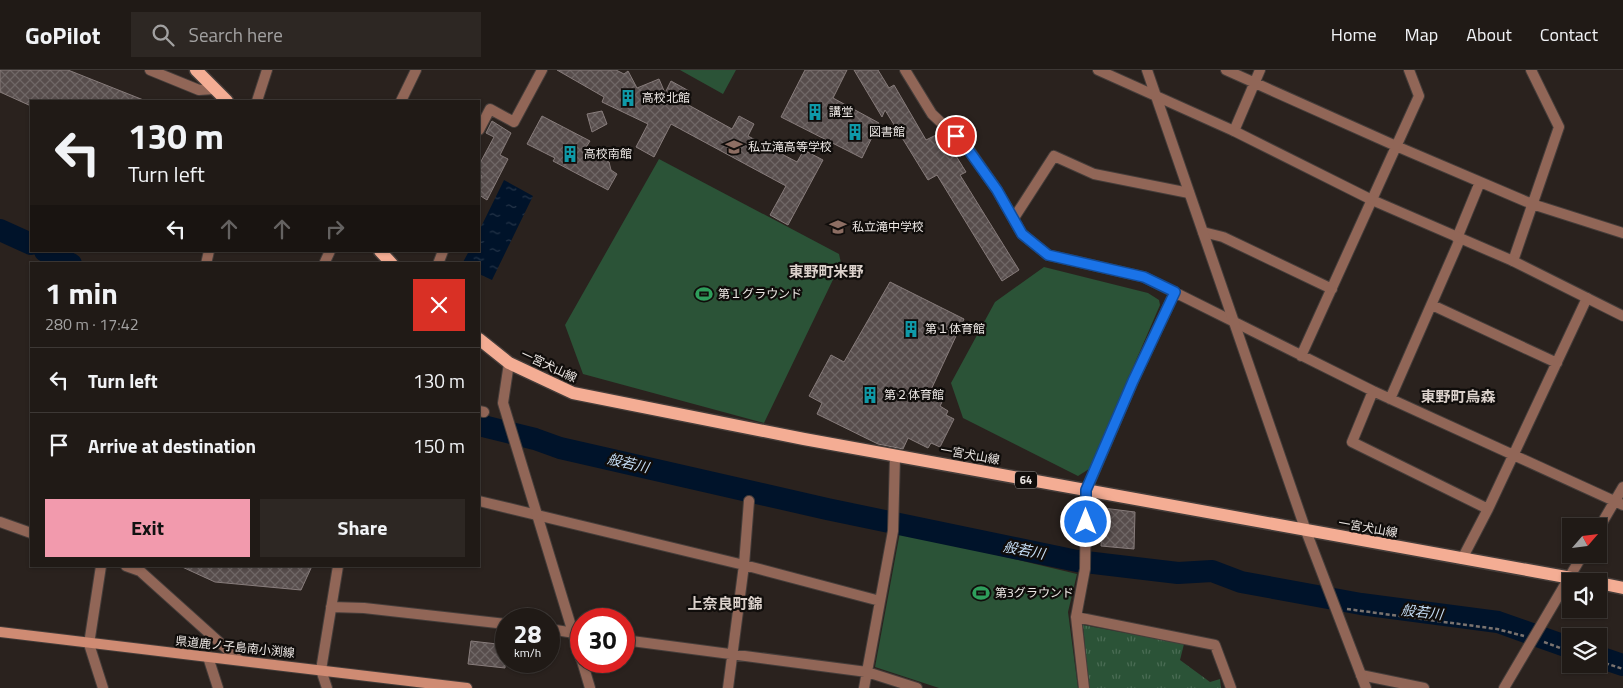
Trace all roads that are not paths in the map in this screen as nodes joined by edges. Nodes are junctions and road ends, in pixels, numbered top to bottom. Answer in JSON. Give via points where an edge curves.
{"nodes":[{"id":1,"x":150,"y":70,"type":"edge"},
{"id":2,"x":196,"y":70,"type":"edge"},
{"id":3,"x":267,"y":70,"type":"edge"},
{"id":4,"x":416,"y":70,"type":"edge"},
{"id":5,"x":542,"y":70,"type":"edge"},
{"id":6,"x":905,"y":70,"type":"edge"},
{"id":7,"x":1098,"y":70,"type":"edge"},
{"id":8,"x":1147,"y":70,"type":"edge"},
{"id":9,"x":1226,"y":70,"type":"edge"},
{"id":10,"x":1260,"y":70,"type":"edge"},
{"id":11,"x":1409,"y":70,"type":"edge"},
{"id":12,"x":1531,"y":70,"type":"edge"},
{"id":13,"x":1254,"y":84,"type":"junction"},
{"id":14,"x":214,"y":89,"type":"junction"},
{"id":15,"x":1156,"y":97,"type":"junction"},
{"id":16,"x":226,"y":100,"type":"edge"},
{"id":17,"x":257,"y":100,"type":"edge"},
{"id":18,"x":401,"y":100,"type":"edge"},
{"id":19,"x":480,"y":128,"type":"edge"},
{"id":20,"x":1234,"y":131,"type":"junction"},
{"id":21,"x":1396,"y":146,"type":"junction"},
{"id":22,"x":1480,"y":182,"type":"junction"},
{"id":23,"x":1189,"y":193,"type":"junction"},
{"id":24,"x":1372,"y":200,"type":"junction"},
{"id":25,"x":1532,"y":204,"type":"junction"},
{"id":26,"x":1014,"y":218,"type":"junction"},
{"id":27,"x":1203,"y":232,"type":"junction"},
{"id":28,"x":1623,"y":233,"type":"edge"},
{"id":29,"x":1458,"y":238,"type":"junction"},
{"id":30,"x":381,"y":252,"type":"edge"},
{"id":31,"x":1513,"y":261,"type":"junction"},
{"id":32,"x":390,"y":262,"type":"edge"},
{"id":33,"x":1332,"y":289,"type":"junction"},
{"id":34,"x":1175,"y":292,"type":"junction"},
{"id":35,"x":1587,"y":298,"type":"junction"},
{"id":36,"x":1432,"y":305,"type":"junction"},
{"id":37,"x":1623,"y":316,"type":"edge"},
{"id":38,"x":1235,"y":324,"type":"junction"},
{"id":39,"x":480,"y":340,"type":"edge"},
{"id":40,"x":1302,"y":356,"type":"junction"},
{"id":41,"x":509,"y":363,"type":"junction"},
{"id":42,"x":1557,"y":363,"type":"junction"},
{"id":43,"x":1373,"y":391,"type":"junction"},
{"id":44,"x":1390,"y":399,"type":"junction"},
{"id":45,"x":1513,"y":455,"type":"junction"},
{"id":46,"x":895,"y":456,"type":"junction"},
{"id":47,"x":1623,"y":487,"type":"edge"},
{"id":48,"x":1086,"y":490,"type":"junction"},
{"id":49,"x":480,"y":501,"type":"edge"},
{"id":50,"x":749,"y":501,"type":"dead end"},
{"id":51,"x":1619,"y":503,"type":"edge"},
{"id":52,"x":1488,"y":509,"type":"junction"},
{"id":53,"x":536,"y":516,"type":"junction"},
{"id":54,"x":1607,"y":518,"type":"edge"},
{"id":55,"x":0,"y":522,"type":"edge"},
{"id":56,"x":1306,"y":531,"type":"junction"},
{"id":57,"x":30,"y":533,"type":"edge"},
{"id":58,"x":1462,"y":559,"type":"junction"},
{"id":59,"x":744,"y":565,"type":"junction"},
{"id":60,"x":101,"y":567,"type":"edge"},
{"id":61,"x":128,"y":567,"type":"edge"},
{"id":62,"x":338,"y":567,"type":"edge"},
{"id":63,"x":1562,"y":577,"type":"edge"},
{"id":64,"x":1607,"y":585,"type":"edge"},
{"id":65,"x":1562,"y":588,"type":"edge"},
{"id":66,"x":1623,"y":588,"type":"edge"},
{"id":67,"x":880,"y":601,"type":"junction"},
{"id":68,"x":331,"y":607,"type":"junction"},
{"id":69,"x":570,"y":613,"type":"edge"},
{"id":70,"x":1076,"y":617,"type":"junction"},
{"id":71,"x":495,"y":623,"type":"edge"},
{"id":72,"x":0,"y":632,"type":"edge"},
{"id":73,"x":635,"y":642,"type":"edge"},
{"id":74,"x":89,"y":644,"type":"junction"},
{"id":75,"x":732,"y":656,"type":"junction"},
{"id":76,"x":208,"y":657,"type":"junction"},
{"id":77,"x":239,"y":660,"type":"junction"},
{"id":78,"x":321,"y":670,"type":"junction"},
{"id":79,"x":867,"y":672,"type":"junction"},
{"id":80,"x":586,"y":673,"type":"edge"},
{"id":81,"x":1361,"y":675,"type":"junction"},
{"id":82,"x":103,"y":688,"type":"edge"},
{"id":83,"x":218,"y":688,"type":"edge"},
{"id":84,"x":327,"y":688,"type":"edge"},
{"id":85,"x":467,"y":688,"type":"edge"},
{"id":86,"x":590,"y":688,"type":"edge"},
{"id":87,"x":728,"y":688,"type":"edge"},
{"id":88,"x":864,"y":688,"type":"edge"},
{"id":89,"x":917,"y":688,"type":"edge"},
{"id":90,"x":1084,"y":688,"type":"edge"},
{"id":91,"x":1231,"y":688,"type":"edge"},
{"id":92,"x":1366,"y":688,"type":"edge"},
{"id":93,"x":1424,"y":688,"type":"edge"},
{"id":94,"x":1504,"y":688,"type":"edge"}],
"edges":[{"from":1,"to":14,"type":"street","via":[[199,90]]},
{"from":2,"to":14,"type":"main road"},
{"from":3,"to":17,"type":"street"},
{"from":4,"to":18,"type":"street"},
{"from":5,"to":19,"type":"street","via":[[514,122],[490,109]]},
{"from":6,"to":26,"type":"street","via":[[932,114],[967,148]]},
{"from":7,"to":15,"type":"street"},
{"from":8,"to":15,"type":"street"},
{"from":9,"to":13,"type":"street"},
{"from":10,"to":13,"type":"street"},
{"from":11,"to":21,"type":"street","via":[[1419,96]]},
{"from":12,"to":25,"type":"street","via":[[1558,127]]},
{"from":13,"to":20,"type":"street"},
{"from":13,"to":21,"type":"street"},
{"from":14,"to":16,"type":"main road"},
{"from":15,"to":20,"type":"street"},
{"from":15,"to":23,"type":"street"},
{"from":20,"to":24,"type":"street"},
{"from":21,"to":22,"type":"street"},
{"from":21,"to":24,"type":"street"},
{"from":22,"to":25,"type":"street"},
{"from":22,"to":29,"type":"street"},
{"from":23,"to":26,"type":"street","via":[[1094,174],[1054,156]]},
{"from":23,"to":27,"type":"street"},
{"from":24,"to":29,"type":"street"},
{"from":24,"to":33,"type":"street"},
{"from":25,"to":28,"type":"street"},
{"from":25,"to":31,"type":"street"},
{"from":26,"to":34,"type":"street","via":[[1022,234],[1048,255],[1144,277]]},
{"from":27,"to":33,"type":"street","via":[[1223,237]]},
{"from":27,"to":38,"type":"street"},
{"from":29,"to":31,"type":"street"},
{"from":29,"to":36,"type":"street"},
{"from":30,"to":32,"type":"main road"},
{"from":31,"to":35,"type":"street"},
{"from":33,"to":40,"type":"street"},
{"from":34,"to":38,"type":"street"},
{"from":34,"to":48,"type":"street"},
{"from":35,"to":37,"type":"street"},
{"from":35,"to":42,"type":"street"},
{"from":36,"to":42,"type":"street"},
{"from":36,"to":44,"type":"street"},
{"from":38,"to":40,"type":"street"},
{"from":38,"to":56,"type":"street"},
{"from":39,"to":41,"type":"main road","name":"一宮犬山線","number":"64"},
{"from":40,"to":43,"type":"street"},
{"from":41,"to":46,"type":"main road","name":"一宮犬山線","number":"64","via":[[573,393]]},
{"from":41,"to":53,"type":"street","via":[[503,403]]},
{"from":42,"to":45,"type":"street"},
{"from":43,"to":44,"type":"street"},
{"from":43,"to":52,"type":"street","via":[[1352,442]]},
{"from":44,"to":45,"type":"street"},
{"from":45,"to":51,"type":"street"},
{"from":45,"to":52,"type":"street"},
{"from":46,"to":48,"type":"main road","name":"一宮犬山線","number":"64"},
{"from":46,"to":67,"type":"street","via":[[895,519]]},
{"from":47,"to":51,"type":"street"},
{"from":48,"to":56,"type":"main road","name":"一宮犬山線","number":"64"},
{"from":48,"to":70,"type":"street","via":[[1085,569]]},
{"from":49,"to":53,"type":"street"},
{"from":50,"to":59,"type":"street"},
{"from":51,"to":54,"type":"street"},
{"from":52,"to":58,"type":"street"},
{"from":53,"to":59,"type":"street"},
{"from":53,"to":69,"type":"street"},
{"from":55,"to":57,"type":"street"},
{"from":56,"to":58,"type":"main road","name":"一宮犬山線","number":"64"},
{"from":56,"to":81,"type":"street"},
{"from":58,"to":63,"type":"main road","name":"一宮犬山線","number":"64"},
{"from":59,"to":67,"type":"street"},
{"from":59,"to":75,"type":"street"},
{"from":60,"to":74,"type":"street"},
{"from":61,"to":77,"type":"street","via":[[140,572]]},
{"from":62,"to":68,"type":"street"},
{"from":64,"to":66,"type":"main road"},
{"from":65,"to":94,"type":"street"},
{"from":67,"to":79,"type":"street"},
{"from":68,"to":71,"type":"street"},
{"from":68,"to":78,"type":"street"},
{"from":70,"to":90,"type":"street"},
{"from":70,"to":91,"type":"street","via":[[1215,645]]},
{"from":72,"to":74,"type":"main road","name":"県道鹿ノ子島南小渕線"},
{"from":73,"to":75,"type":"street"},
{"from":74,"to":76,"type":"main road","name":"県道鹿ノ子島南小渕線"},
{"from":74,"to":82,"type":"street"},
{"from":75,"to":79,"type":"street"},
{"from":75,"to":87,"type":"street"},
{"from":76,"to":77,"type":"main road","name":"県道鹿ノ子島南小渕線"},
{"from":76,"to":83,"type":"street"},
{"from":77,"to":78,"type":"main road","name":"県道鹿ノ子島南小渕線"},
{"from":78,"to":84,"type":"street"},
{"from":78,"to":85,"type":"main road","name":"県道鹿ノ子島南小渕線"},
{"from":79,"to":88,"type":"street"},
{"from":79,"to":89,"type":"street"},
{"from":80,"to":86,"type":"street"},
{"from":81,"to":92,"type":"street"},
{"from":81,"to":93,"type":"street"}]}
